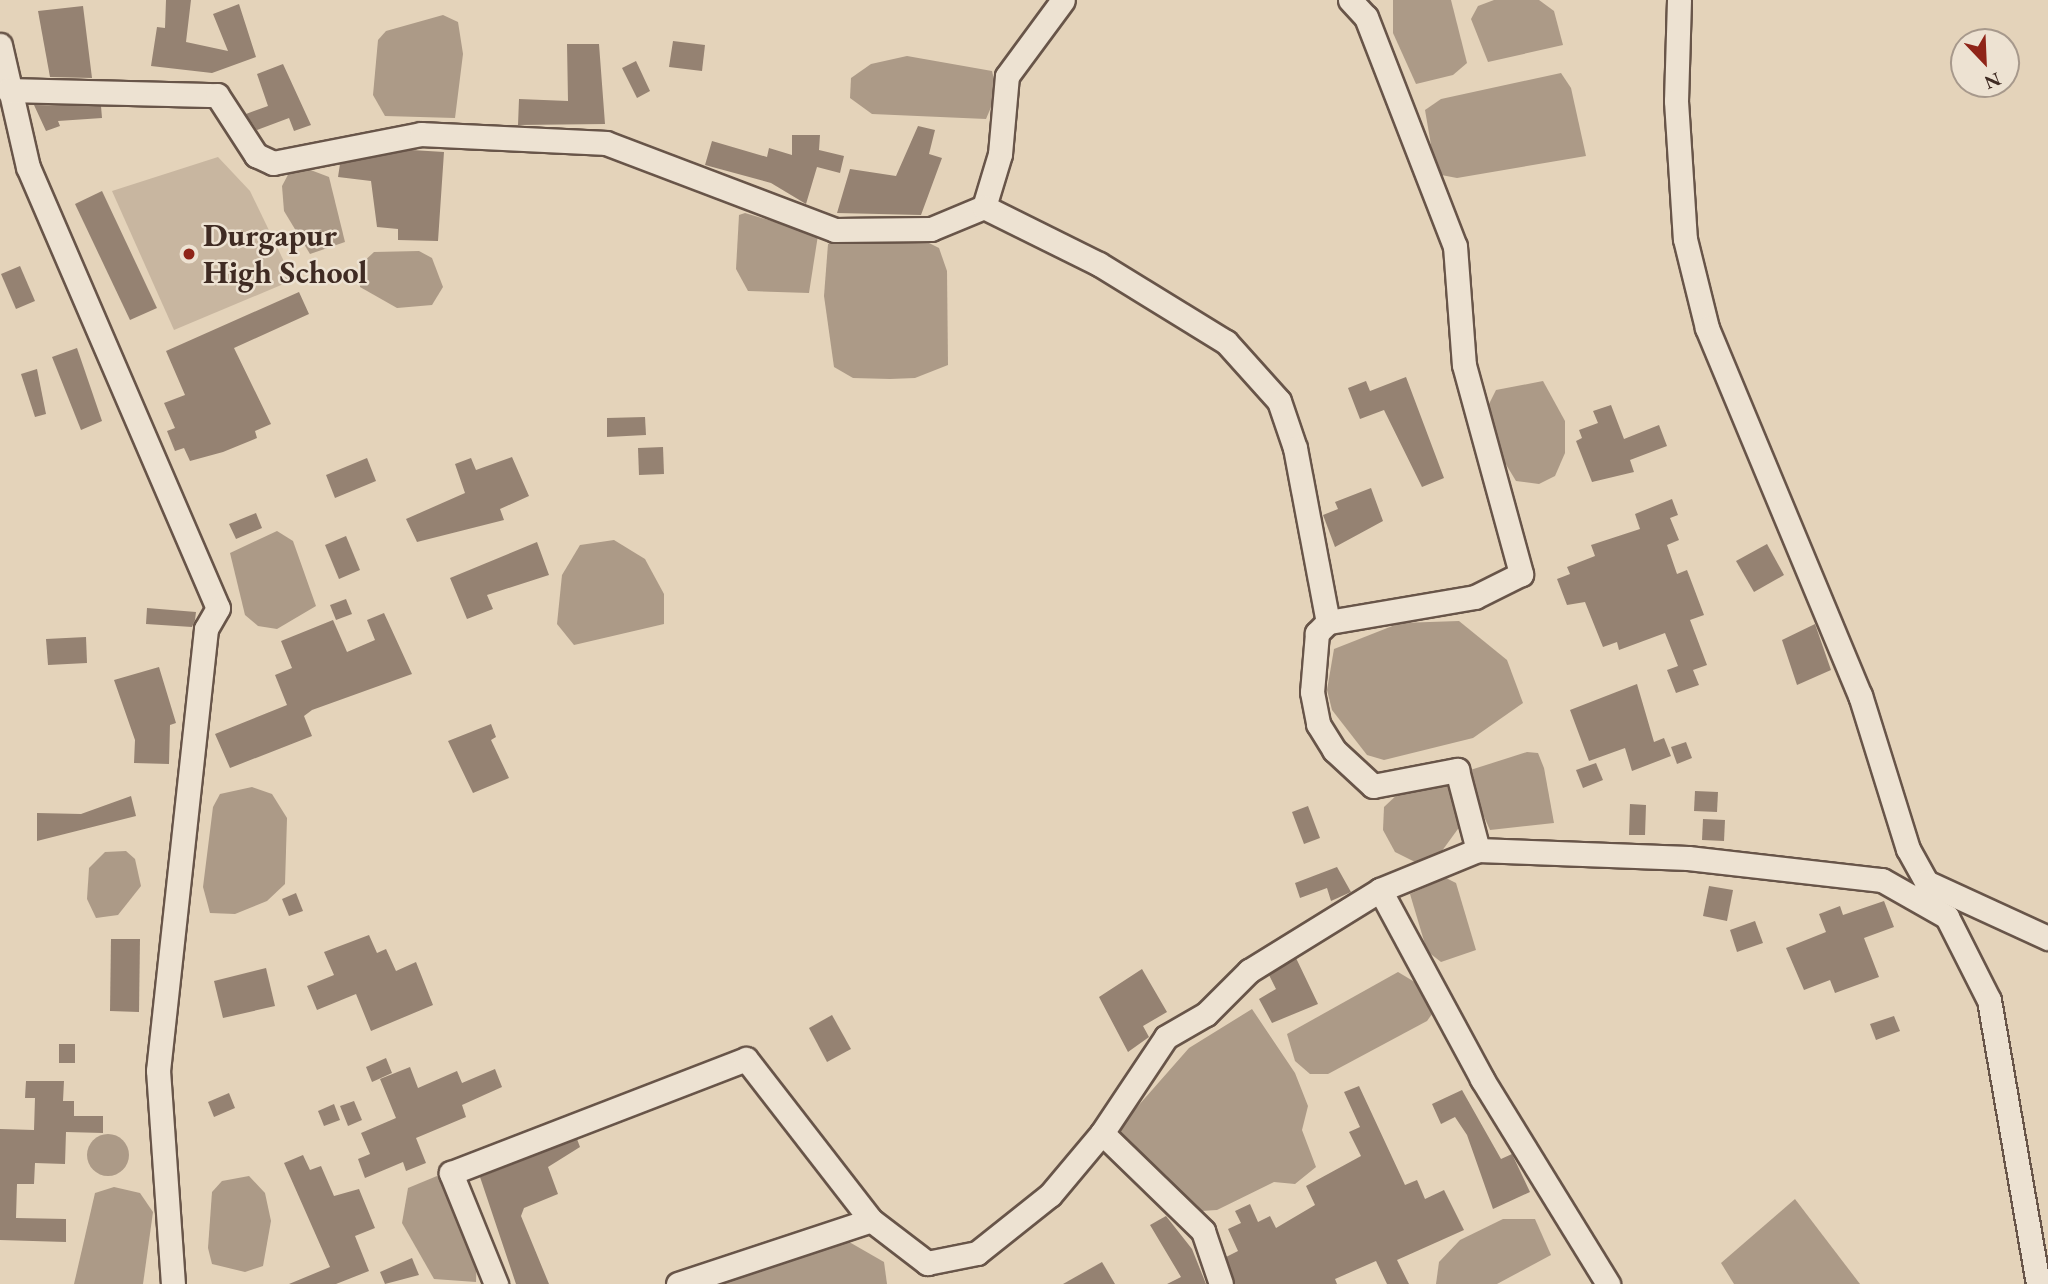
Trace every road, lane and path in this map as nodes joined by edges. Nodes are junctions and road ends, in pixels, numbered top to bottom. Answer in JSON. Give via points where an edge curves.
{"nodes":[{"id":1,"x":1063,"y":0,"type":"edge"},
{"id":2,"x":1350,"y":0,"type":"edge"},
{"id":3,"x":1679,"y":0,"type":"edge"},
{"id":4,"x":0,"y":46,"type":"edge"},
{"id":5,"x":8,"y":90,"type":"junction"},
{"id":6,"x":984,"y":207,"type":"junction"},
{"id":7,"x":1328,"y":622,"type":"junction"},
{"id":8,"x":1478,"y":850,"type":"junction"},
{"id":9,"x":1380,"y":890,"type":"junction"},
{"id":10,"x":2048,"y":938,"type":"edge"},
{"id":11,"x":1102,"y":1133,"type":"junction"},
{"id":12,"x":871,"y":1220,"type":"junction"},
{"id":13,"x":173,"y":1284,"type":"edge"},
{"id":14,"x":496,"y":1284,"type":"edge"},
{"id":15,"x":678,"y":1284,"type":"edge"},
{"id":16,"x":1221,"y":1284,"type":"edge"},
{"id":17,"x":1608,"y":1284,"type":"edge"},
{"id":18,"x":2039,"y":1284,"type":"edge"}],
"edges":[{"from":1,"to":6,"type":"street","via":[[1007,76],[1000,154]]},
{"from":2,"to":7,"type":"street","via":[[1366,17],[1455,246],[1464,365],[1521,574],[1475,597]]},
{"from":3,"to":10,"type":"street","via":[[1676,101],[1685,239],[1707,328],[1860,695],[1908,849],[1926,882]]},
{"from":4,"to":5,"type":"street"},
{"from":5,"to":6,"type":"street","via":[[217,95],[256,155],[273,163],[421,134],[606,143],[835,230],[931,229]]},
{"from":5,"to":13,"type":"street","via":[[28,167],[218,608],[206,629],[158,1070]]},
{"from":6,"to":7,"type":"street","via":[[1099,264],[1226,342],[1279,401],[1295,448]]},
{"from":7,"to":8,"type":"street","via":[[1317,633],[1312,692],[1318,723],[1334,750],[1373,786],[1457,770]]},
{"from":8,"to":9,"type":"street"},
{"from":8,"to":18,"type":"street","via":[[1688,858],[1882,880],[1947,917],[1989,1000]]},
{"from":9,"to":11,"type":"street","via":[[1249,971],[1206,1014],[1166,1037]]},
{"from":9,"to":17,"type":"street","via":[[1482,1079]]},
{"from":11,"to":12,"type":"street","via":[[1050,1195],[977,1253],[927,1263]]},
{"from":11,"to":16,"type":"street","via":[[1203,1231]]},
{"from":12,"to":14,"type":"street","via":[[746,1059],[451,1172]]},
{"from":12,"to":15,"type":"street"}]}
